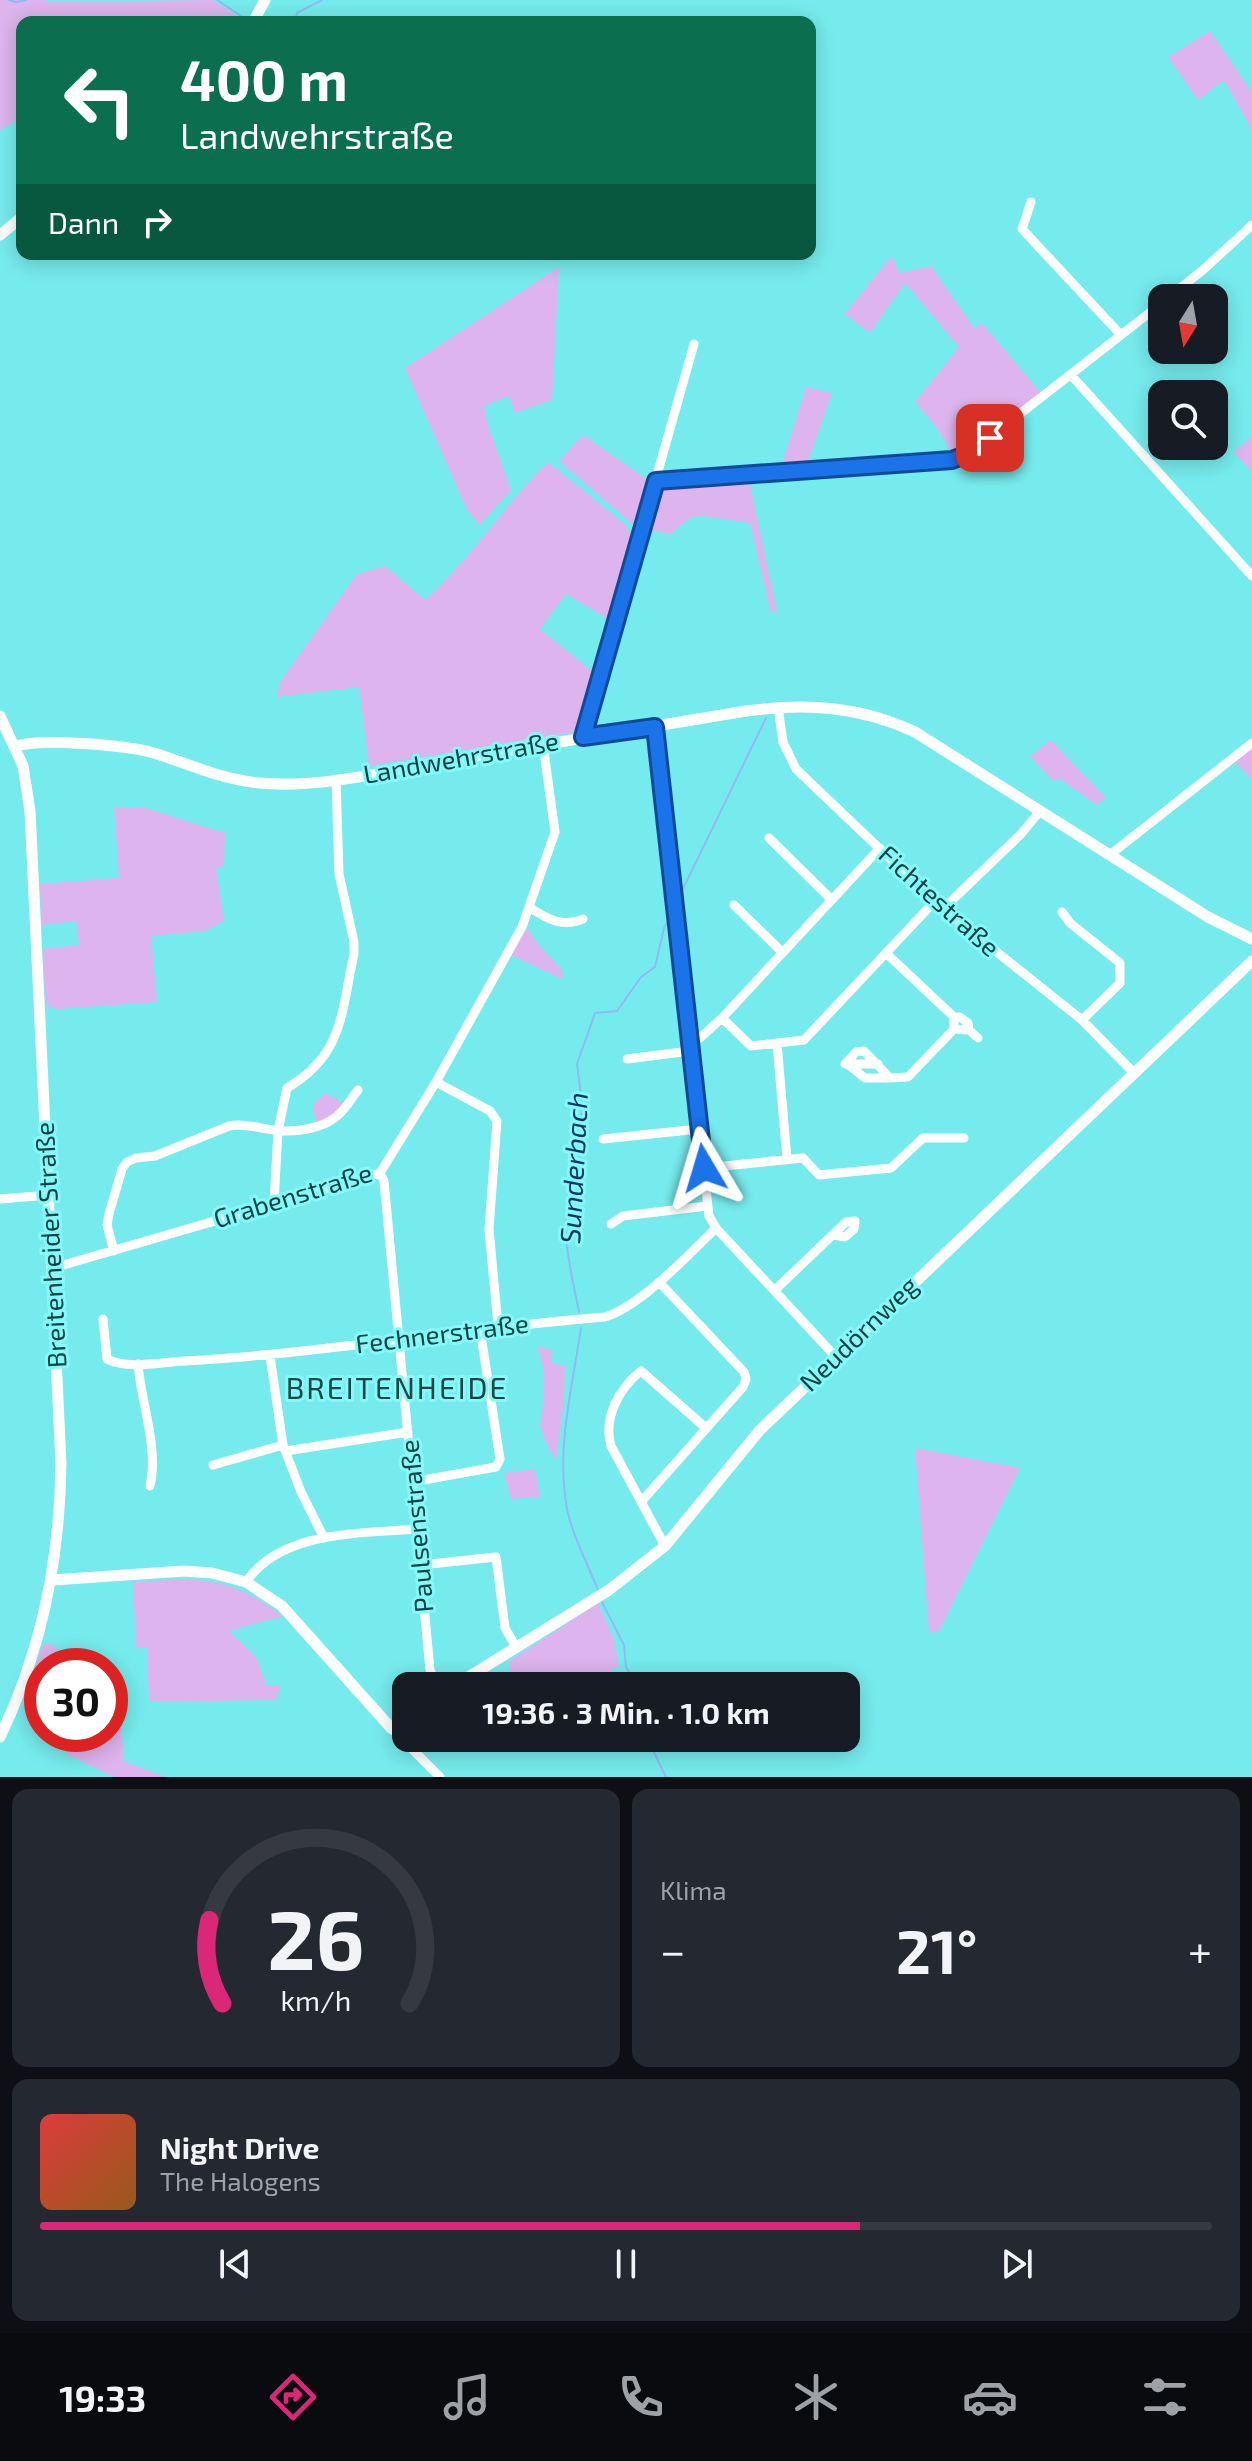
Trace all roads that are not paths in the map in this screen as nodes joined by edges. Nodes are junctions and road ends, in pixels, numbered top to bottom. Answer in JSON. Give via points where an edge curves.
{"nodes":[{"id":1,"x":1031,"y":202,"type":"dead end"},
{"id":2,"x":16,"y":222,"type":"edge"},
{"id":3,"x":1252,"y":225,"type":"edge"},
{"id":4,"x":0,"y":235,"type":"edge"},
{"id":5,"x":1185,"y":284,"type":"edge"},
{"id":6,"x":1148,"y":314,"type":"edge"},
{"id":7,"x":1121,"y":335,"type":"junction"},
{"id":8,"x":694,"y":344,"type":"dead end"},
{"id":9,"x":1071,"y":375,"type":"junction"},
{"id":10,"x":656,"y":481,"type":"junction"},
{"id":11,"x":1252,"y":576,"type":"edge"},
{"id":12,"x":778,"y":707,"type":"junction"},
{"id":13,"x":0,"y":716,"type":"edge"},
{"id":14,"x":655,"y":727,"type":"junction"},
{"id":15,"x":583,"y":737,"type":"junction"},
{"id":16,"x":1252,"y":743,"type":"edge"},
{"id":17,"x":543,"y":744,"type":"junction"},
{"id":18,"x":15,"y":746,"type":"junction"},
{"id":19,"x":336,"y":779,"type":"junction"},
{"id":20,"x":1040,"y":811,"type":"junction"},
{"id":21,"x":769,"y":838,"type":"dead end"},
{"id":22,"x":880,"y":848,"type":"junction"},
{"id":23,"x":1111,"y":854,"type":"junction"},
{"id":24,"x":831,"y":899,"type":"junction"},
{"id":25,"x":935,"y":901,"type":"junction"},
{"id":26,"x":734,"y":905,"type":"dead end"},
{"id":27,"x":529,"y":907,"type":"junction"},
{"id":28,"x":943,"y":909,"type":"junction"},
{"id":29,"x":1062,"y":912,"type":"dead end"},
{"id":30,"x":583,"y":919,"type":"dead end"},
{"id":31,"x":1252,"y":939,"type":"edge"},
{"id":32,"x":782,"y":952,"type":"junction"},
{"id":33,"x":887,"y":954,"type":"junction"},
{"id":34,"x":1252,"y":961,"type":"edge"},
{"id":35,"x":954,"y":1017,"type":"junction"},
{"id":36,"x":722,"y":1018,"type":"junction"},
{"id":37,"x":1082,"y":1020,"type":"junction"},
{"id":38,"x":954,"y":1029,"type":"junction"},
{"id":39,"x":969,"y":1030,"type":"junction"},
{"id":40,"x":978,"y":1038,"type":"dead end"},
{"id":41,"x":777,"y":1043,"type":"junction"},
{"id":42,"x":689,"y":1046,"type":"junction"},
{"id":43,"x":627,"y":1059,"type":"dead end"},
{"id":44,"x":874,"y":1064,"type":"junction"},
{"id":45,"x":1134,"y":1073,"type":"junction"},
{"id":46,"x":870,"y":1078,"type":"junction"},
{"id":47,"x":890,"y":1078,"type":"junction"},
{"id":48,"x":436,"y":1082,"type":"junction"},
{"id":49,"x":358,"y":1090,"type":"dead end"},
{"id":50,"x":699,"y":1129,"type":"junction"},
{"id":51,"x":278,"y":1131,"type":"junction"},
{"id":52,"x":964,"y":1138,"type":"dead end"},
{"id":53,"x":603,"y":1139,"type":"dead end"},
{"id":54,"x":787,"y":1159,"type":"junction"},
{"id":55,"x":704,"y":1168,"type":"junction"},
{"id":56,"x":380,"y":1173,"type":"junction"},
{"id":57,"x":49,"y":1195,"type":"junction"},
{"id":58,"x":0,"y":1199,"type":"edge"},
{"id":59,"x":274,"y":1203,"type":"junction"},
{"id":60,"x":707,"y":1206,"type":"junction"},
{"id":61,"x":611,"y":1224,"type":"dead end"},
{"id":62,"x":716,"y":1228,"type":"junction"},
{"id":63,"x":833,"y":1235,"type":"dead end"},
{"id":64,"x":114,"y":1251,"type":"junction"},
{"id":65,"x":53,"y":1268,"type":"junction"},
{"id":66,"x":659,"y":1282,"type":"junction"},
{"id":67,"x":775,"y":1290,"type":"junction"},
{"id":68,"x":103,"y":1319,"type":"dead end"},
{"id":69,"x":498,"y":1326,"type":"junction"},
{"id":70,"x":480,"y":1329,"type":"junction"},
{"id":71,"x":400,"y":1339,"type":"junction"},
{"id":72,"x":270,"y":1356,"type":"junction"},
{"id":73,"x":835,"y":1356,"type":"junction"},
{"id":74,"x":138,"y":1364,"type":"junction"},
{"id":75,"x":706,"y":1428,"type":"junction"},
{"id":76,"x":408,"y":1432,"type":"junction"},
{"id":77,"x":284,"y":1448,"type":"junction"},
{"id":78,"x":213,"y":1465,"type":"dead end"},
{"id":79,"x":412,"y":1482,"type":"junction"},
{"id":80,"x":150,"y":1486,"type":"dead end"},
{"id":81,"x":641,"y":1502,"type":"junction"},
{"id":82,"x":417,"y":1529,"type":"junction"},
{"id":83,"x":324,"y":1538,"type":"junction"},
{"id":84,"x":665,"y":1546,"type":"junction"},
{"id":85,"x":421,"y":1565,"type":"junction"},
{"id":86,"x":53,"y":1580,"type":"junction"},
{"id":87,"x":246,"y":1582,"type":"junction"},
{"id":88,"x":516,"y":1647,"type":"junction"},
{"id":89,"x":431,"y":1672,"type":"edge"},
{"id":90,"x":476,"y":1672,"type":"edge"},
{"id":91,"x":391,"y":1728,"type":"joint"},
{"id":92,"x":0,"y":1737,"type":"edge"},
{"id":93,"x":440,"y":1777,"type":"edge"}],
"edges":[{"from":1,"to":7,"type":"street","via":[[1022,229]]},
{"from":2,"to":4,"type":"street"},
{"from":3,"to":5,"type":"street"},
{"from":6,"to":7,"type":"street"},
{"from":7,"to":9,"type":"street"},
{"from":8,"to":10,"type":"street"},
{"from":9,"to":10,"type":"street","via":[[970,453],[952,460]]},
{"from":9,"to":11,"type":"street"},
{"from":10,"to":15,"type":"street"},
{"from":12,"to":14,"type":"street","name":"Landwehrstraße"},
{"from":12,"to":20,"type":"street","name":"Landwehrstraße","via":[[833,707],[892,721]]},
{"from":12,"to":22,"type":"street","name":"Fichtestraße","via":[[783,742],[796,769]]},
{"from":13,"to":18,"type":"street","name":"Breitenheider Straße"},
{"from":14,"to":15,"type":"street","name":"Landwehrstraße"},
{"from":14,"to":42,"type":"street"},
{"from":15,"to":17,"type":"street","name":"Landwehrstraße"},
{"from":16,"to":23,"type":"street"},
{"from":17,"to":19,"type":"street","name":"Landwehrstraße"},
{"from":17,"to":27,"type":"street","name":"Grabenstraße","via":[[555,832]]},
{"from":18,"to":19,"type":"street","name":"Landwehrstraße","via":[[133,749],[259,783]]},
{"from":18,"to":57,"type":"street","name":"Breitenheider Straße","via":[[30,811]]},
{"from":19,"to":51,"type":"street","via":[[339,874],[354,954],[334,1043],[316,1068],[287,1088]]},
{"from":20,"to":23,"type":"street","name":"Landwehrstraße"},
{"from":20,"to":28,"type":"street"},
{"from":21,"to":24,"type":"street"},
{"from":22,"to":24,"type":"street"},
{"from":22,"to":25,"type":"street","name":"Fichtestraße"},
{"from":23,"to":31,"type":"street","name":"Landwehrstraße"},
{"from":24,"to":32,"type":"street"},
{"from":25,"to":28,"type":"street","name":"Fichtestraße"},
{"from":25,"to":33,"type":"street"},
{"from":26,"to":32,"type":"street"},
{"from":27,"to":30,"type":"street","via":[[558,922]]},
{"from":27,"to":48,"type":"street","name":"Grabenstraße"},
{"from":28,"to":37,"type":"street","name":"Fichtestraße"},
{"from":29,"to":37,"type":"street","via":[[1120,963],[1120,983]]},
{"from":32,"to":36,"type":"street"},
{"from":33,"to":35,"type":"street"},
{"from":33,"to":41,"type":"street","via":[[804,1040]]},
{"from":34,"to":45,"type":"street","name":"Neudörnweg"},
{"from":35,"to":38,"type":"street"},
{"from":35,"to":39,"type":"street","via":[[968,1023]]},
{"from":36,"to":41,"type":"street","via":[[751,1046]]},
{"from":36,"to":42,"type":"street"},
{"from":37,"to":45,"type":"street","name":"Fichtestraße"},
{"from":38,"to":39,"type":"street"},
{"from":38,"to":47,"type":"street","via":[[908,1077]]},
{"from":39,"to":40,"type":"street"},
{"from":41,"to":54,"type":"street"},
{"from":42,"to":43,"type":"street"},
{"from":42,"to":50,"type":"street"},
{"from":44,"to":46,"type":"street"},
{"from":44,"to":46,"type":"street","via":[[864,1051],[846,1064]]},
{"from":44,"to":47,"type":"street"},
{"from":45,"to":73,"type":"street","name":"Neudörnweg"},
{"from":46,"to":47,"type":"street"},
{"from":48,"to":56,"type":"street","name":"Grabenstraße"},
{"from":48,"to":69,"type":"street","via":[[490,1111],[497,1121],[489,1229]]},
{"from":49,"to":51,"type":"street","via":[[326,1124]]},
{"from":50,"to":53,"type":"street"},
{"from":50,"to":55,"type":"street"},
{"from":51,"to":59,"type":"street"},
{"from":51,"to":64,"type":"street","via":[[229,1126],[127,1162],[107,1225]]},
{"from":52,"to":54,"type":"street","via":[[923,1138],[891,1168],[819,1175],[803,1158]]},
{"from":54,"to":55,"type":"street"},
{"from":55,"to":60,"type":"street"},
{"from":56,"to":59,"type":"street","name":"Grabenstraße"},
{"from":56,"to":71,"type":"street","name":"Paulsenstraße"},
{"from":57,"to":58,"type":"street"},
{"from":57,"to":65,"type":"street","name":"Breitenheider Straße"},
{"from":59,"to":64,"type":"street","name":"Grabenstraße"},
{"from":60,"to":61,"type":"street","via":[[623,1216]]},
{"from":60,"to":62,"type":"street"},
{"from":62,"to":66,"type":"street","name":"Fechnerstraße"},
{"from":62,"to":67,"type":"street"},
{"from":63,"to":67,"type":"street"},
{"from":64,"to":65,"type":"street","name":"Grabenstraße"},
{"from":65,"to":86,"type":"street","name":"Breitenheider Straße","via":[[61,1463]]},
{"from":66,"to":69,"type":"street","name":"Fechnerstraße","via":[[616,1314]]},
{"from":66,"to":75,"type":"street","via":[[745,1374],[743,1387]]},
{"from":67,"to":73,"type":"street"},
{"from":68,"to":74,"type":"street","name":"Fechnerstraße","via":[[107,1359]]},
{"from":69,"to":70,"type":"street","name":"Fechnerstraße"},
{"from":70,"to":71,"type":"street","name":"Fechnerstraße"},
{"from":70,"to":79,"type":"street","via":[[499,1464]]},
{"from":71,"to":72,"type":"street","name":"Fechnerstraße"},
{"from":71,"to":76,"type":"street","name":"Paulsenstraße"},
{"from":72,"to":74,"type":"street","name":"Fechnerstraße"},
{"from":72,"to":77,"type":"street"},
{"from":73,"to":84,"type":"street","name":"Neudörnweg","via":[[760,1430]]},
{"from":74,"to":80,"type":"street","via":[[151,1441]]},
{"from":75,"to":81,"type":"street"},
{"from":75,"to":81,"type":"street","via":[[644,1372],[638,1373],[613,1407],[608,1430]]},
{"from":76,"to":77,"type":"street"},
{"from":76,"to":79,"type":"street","name":"Paulsenstraße"},
{"from":77,"to":78,"type":"street"},
{"from":77,"to":83,"type":"street"},
{"from":79,"to":82,"type":"street","name":"Paulsenstraße"},
{"from":81,"to":84,"type":"street"},
{"from":82,"to":83,"type":"street"},
{"from":82,"to":85,"type":"street","name":"Paulsenstraße"},
{"from":83,"to":87,"type":"street","via":[[263,1561]]},
{"from":84,"to":88,"type":"street","name":"Neudörnweg","via":[[599,1596]]},
{"from":85,"to":88,"type":"street","via":[[496,1557],[505,1628]]},
{"from":85,"to":89,"type":"street","name":"Paulsenstraße"},
{"from":86,"to":87,"type":"street","via":[[184,1571]]},
{"from":86,"to":92,"type":"street","name":"Breitenheider Straße","via":[[29,1671]]},
{"from":87,"to":91,"type":"street","via":[[282,1606]]},
{"from":88,"to":90,"type":"street","name":"Neudörnweg"},
{"from":91,"to":93,"type":"street"}]}
